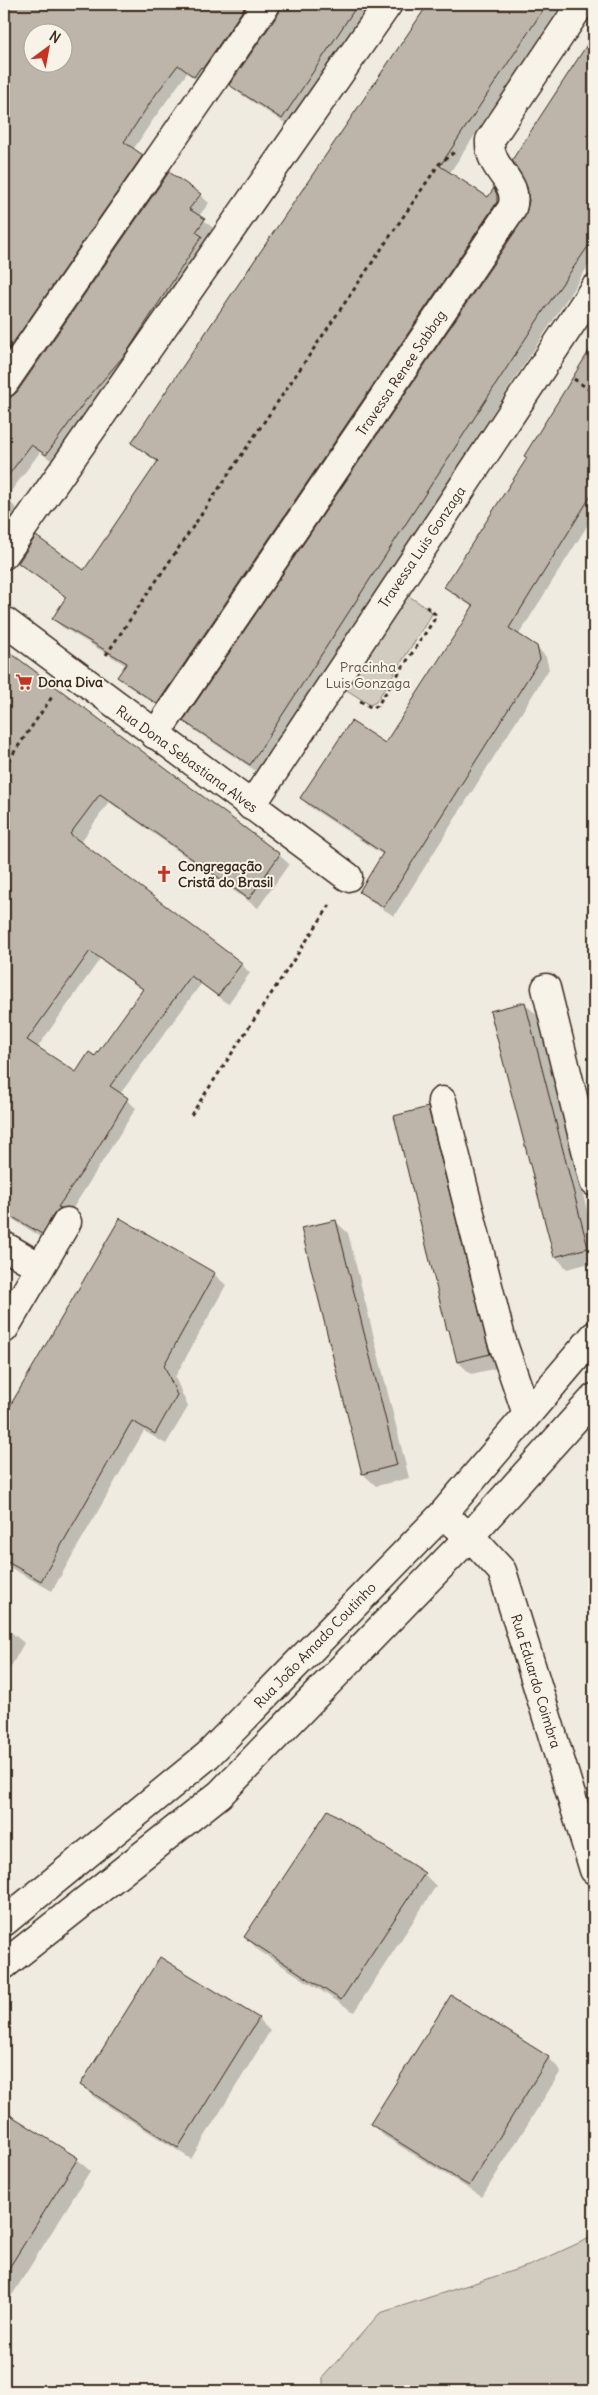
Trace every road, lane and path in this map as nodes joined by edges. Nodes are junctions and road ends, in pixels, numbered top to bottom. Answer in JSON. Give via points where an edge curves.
{"nodes":[{"id":1,"x":266,"y":4,"type":"edge"},
{"id":2,"x":388,"y":4,"type":"edge"},
{"id":3,"x":581,"y":4,"type":"edge"},
{"id":4,"x":490,"y":140,"type":"junction"},
{"id":5,"x":594,"y":289,"type":"edge"},
{"id":6,"x":4,"y":383,"type":"edge"},
{"id":7,"x":4,"y":555,"type":"edge"},
{"id":8,"x":396,"y":586,"type":"junction"},
{"id":9,"x":4,"y":621,"type":"edge"},
{"id":10,"x":78,"y":678,"type":"junction"},
{"id":11,"x":332,"y":683,"type":"junction"},
{"id":12,"x":155,"y":736,"type":"junction"},
{"id":13,"x":4,"y":767,"type":"edge"},
{"id":14,"x":251,"y":806,"type":"junction"},
{"id":15,"x":348,"y":877,"type":"joint"},
{"id":16,"x":546,"y":988,"type":"dead end"},
{"id":17,"x":442,"y":1101,"type":"dead end"},
{"id":18,"x":191,"y":1114,"type":"dead end"},
{"id":19,"x":594,"y":1182,"type":"edge"},
{"id":20,"x":68,"y":1222,"type":"dead end"},
{"id":21,"x":4,"y":1246,"type":"edge"},
{"id":22,"x":40,"y":1267,"type":"junction"},
{"id":23,"x":4,"y":1329,"type":"edge"},
{"id":24,"x":594,"y":1336,"type":"edge"},
{"id":25,"x":594,"y":1398,"type":"edge"},
{"id":26,"x":527,"y":1414,"type":"junction"},
{"id":27,"x":442,"y":1515,"type":"junction"},
{"id":28,"x":470,"y":1536,"type":"junction"},
{"id":29,"x":594,"y":1870,"type":"edge"},
{"id":30,"x":4,"y":1922,"type":"edge"},
{"id":31,"x":4,"y":1965,"type":"edge"}],
"edges":[{"from":1,"to":6,"type":"street"},
{"from":2,"to":7,"type":"street"},
{"from":3,"to":4,"type":"street"},
{"from":4,"to":10,"type":"path","via":[[460,148],[439,164]]},
{"from":4,"to":12,"type":"street","name":"Travessa Renee Sabbag","via":[[493,162],[512,187],[512,208]]},
{"from":5,"to":8,"type":"street","name":"Travessa Luis Gonzaga"},
{"from":8,"to":11,"type":"street","name":"Travessa Luis Gonzaga"},
{"from":8,"to":11,"type":"path","via":[[433,611],[434,620],[377,706],[370,707]]},
{"from":9,"to":10,"type":"street","name":"Rua Dona Sebastiana Alves"},
{"from":10,"to":12,"type":"street","name":"Rua Dona Sebastiana Alves"},
{"from":10,"to":13,"type":"path"},
{"from":11,"to":14,"type":"street","name":"Travessa Luis Gonzaga"},
{"from":12,"to":14,"type":"street","name":"Rua Dona Sebastiana Alves"},
{"from":14,"to":15,"type":"street","name":"Rua Dona Sebastiana Alves"},
{"from":15,"to":18,"type":"path"},
{"from":16,"to":19,"type":"street"},
{"from":17,"to":26,"type":"street","via":[[501,1338]]},
{"from":20,"to":22,"type":"street"},
{"from":21,"to":22,"type":"street"},
{"from":22,"to":23,"type":"street"},
{"from":24,"to":26,"type":"street","name":"Rua João Amado Coutinho"},
{"from":25,"to":28,"type":"street"},
{"from":26,"to":27,"type":"street","name":"Rua João Amado Coutinho"},
{"from":27,"to":28,"type":"street","name":"Rua Eduardo Coimbra"},
{"from":27,"to":30,"type":"street","name":"Rua João Amado Coutinho","via":[[208,1755]]},
{"from":28,"to":29,"type":"street","name":"Rua Eduardo Coimbra","via":[[502,1571]]},
{"from":28,"to":31,"type":"street","via":[[220,1794]]}]}
